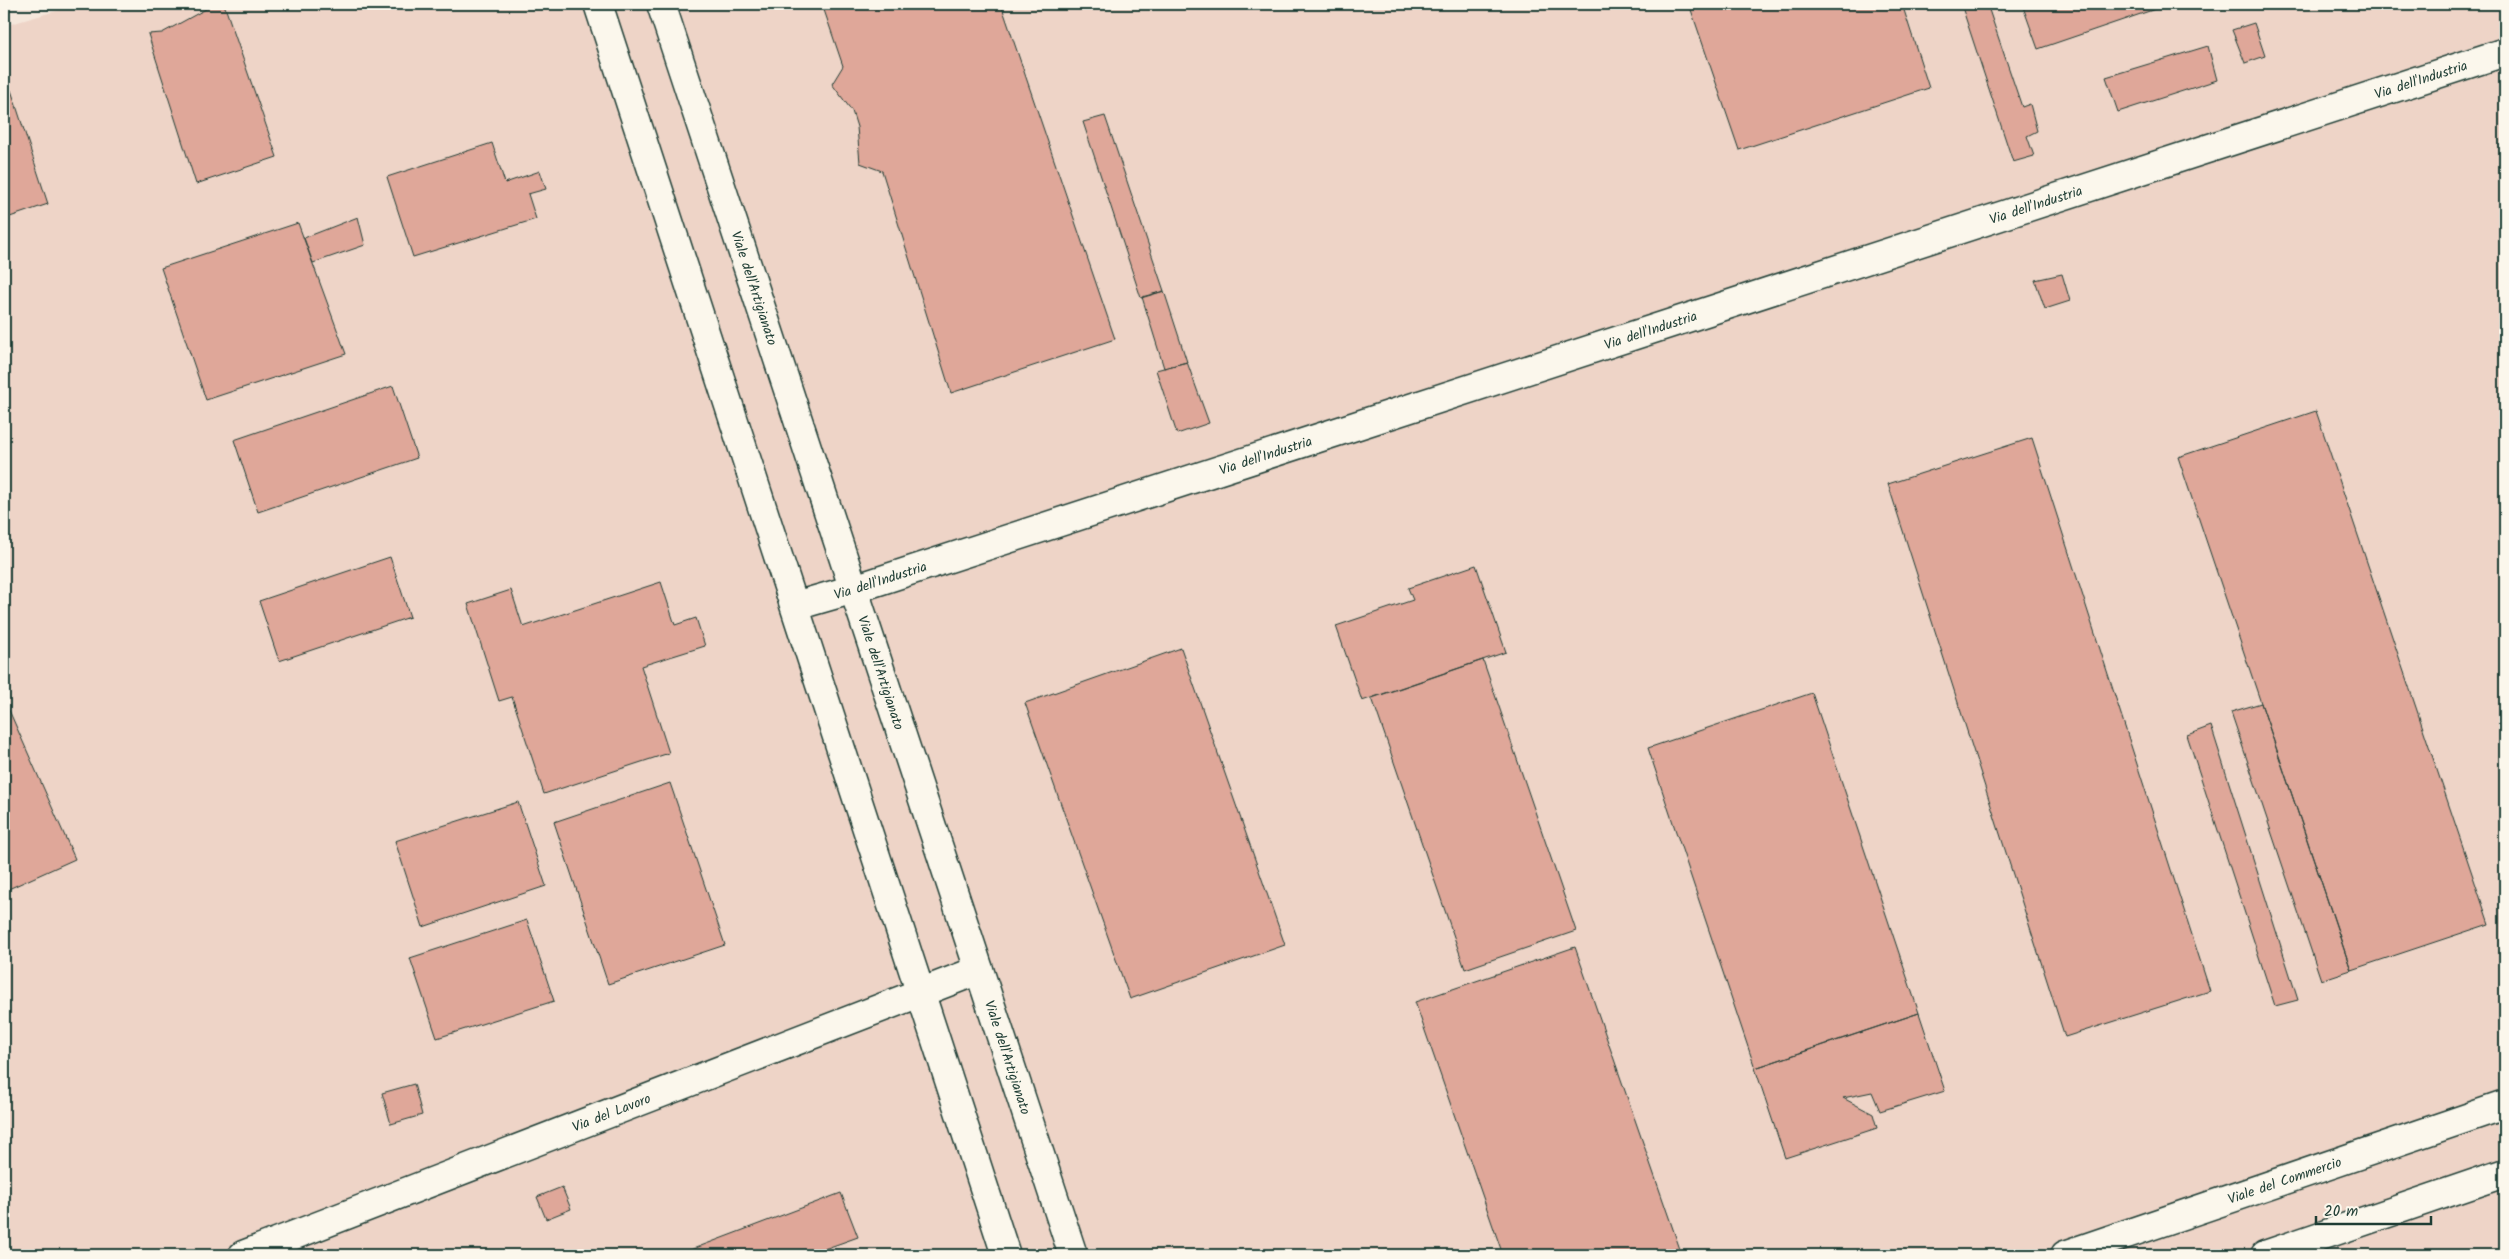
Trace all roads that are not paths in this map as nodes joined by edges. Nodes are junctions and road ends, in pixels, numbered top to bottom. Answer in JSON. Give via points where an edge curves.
{"nodes":[{"id":1,"x":598,"y":4,"type":"edge"},
{"id":2,"x":661,"y":4,"type":"edge"},
{"id":3,"x":2505,"y":52,"type":"edge"},
{"id":4,"x":854,"y":589,"type":"junction"},
{"id":5,"x":794,"y":606,"type":"junction"},
{"id":6,"x":979,"y":970,"type":"junction"},
{"id":7,"x":920,"y":992,"type":"junction"},
{"id":8,"x":2505,"y":1105,"type":"edge"},
{"id":9,"x":2505,"y":1173,"type":"edge"},
{"id":10,"x":242,"y":1255,"type":"edge"},
{"id":11,"x":1006,"y":1255,"type":"edge"},
{"id":12,"x":1073,"y":1255,"type":"edge"},
{"id":13,"x":2065,"y":1255,"type":"edge"},
{"id":14,"x":2265,"y":1255,"type":"edge"}],
"edges":[{"from":1,"to":5,"type":"street"},
{"from":2,"to":4,"type":"street","name":"Viale dell'Artigianato"},
{"from":3,"to":4,"type":"street","name":"Via dell'Industria"},
{"from":4,"to":5,"type":"street","name":"Via dell'Industria"},
{"from":4,"to":6,"type":"street","name":"Viale dell'Artigianato"},
{"from":5,"to":7,"type":"street"},
{"from":6,"to":7,"type":"street","name":"Via del Lavoro"},
{"from":6,"to":12,"type":"street","name":"Viale dell'Artigianato"},
{"from":7,"to":10,"type":"street","name":"Via del Lavoro"},
{"from":7,"to":11,"type":"street"},
{"from":8,"to":13,"type":"street","name":"Viale del Commercio"},
{"from":9,"to":14,"type":"street"}]}
